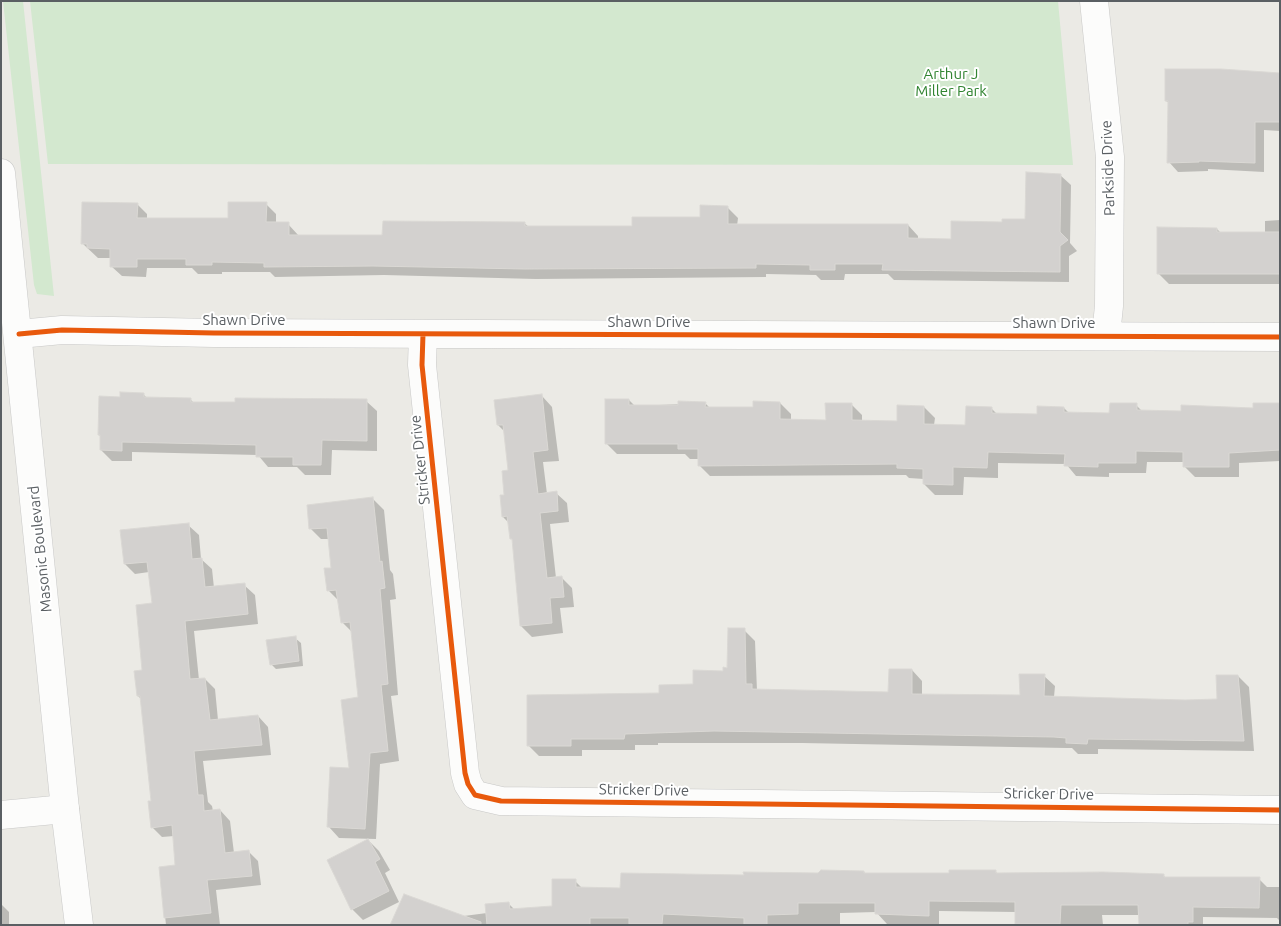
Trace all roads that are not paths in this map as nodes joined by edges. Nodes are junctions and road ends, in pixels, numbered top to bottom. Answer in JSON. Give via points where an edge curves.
{"nodes":[{"id":1,"x":1094,"y":1,"type":"edge"},
{"id":2,"x":1,"y":173,"type":"edge"},
{"id":3,"x":19,"y":334,"type":"junction"},
{"id":4,"x":423,"y":334,"type":"junction"},
{"id":5,"x":1106,"y":335,"type":"junction"},
{"id":6,"x":1280,"y":337,"type":"edge"},
{"id":7,"x":65,"y":809,"type":"junction"},
{"id":8,"x":1280,"y":810,"type":"edge"},
{"id":9,"x":1,"y":815,"type":"edge"},
{"id":10,"x":79,"y":925,"type":"edge"}],
"edges":[{"from":1,"to":5,"type":"street","name":"Parkside Drive","via":[[1110,157]]},
{"from":2,"to":3,"type":"street","name":"Masonic Boulevard"},
{"from":3,"to":4,"type":"street","name":"Shawn Drive","via":[[62,330]]},
{"from":3,"to":7,"type":"street","name":"Masonic Boulevard"},
{"from":4,"to":5,"type":"street","name":"Shawn Drive"},
{"from":4,"to":8,"type":"street","name":"Stricker Drive","via":[[422,365],[464,764],[468,784],[475,795],[501,801]]},
{"from":5,"to":6,"type":"street","name":"Shawn Drive"},
{"from":7,"to":9,"type":"street"},
{"from":7,"to":10,"type":"street","name":"Masonic Boulevard"}]}
